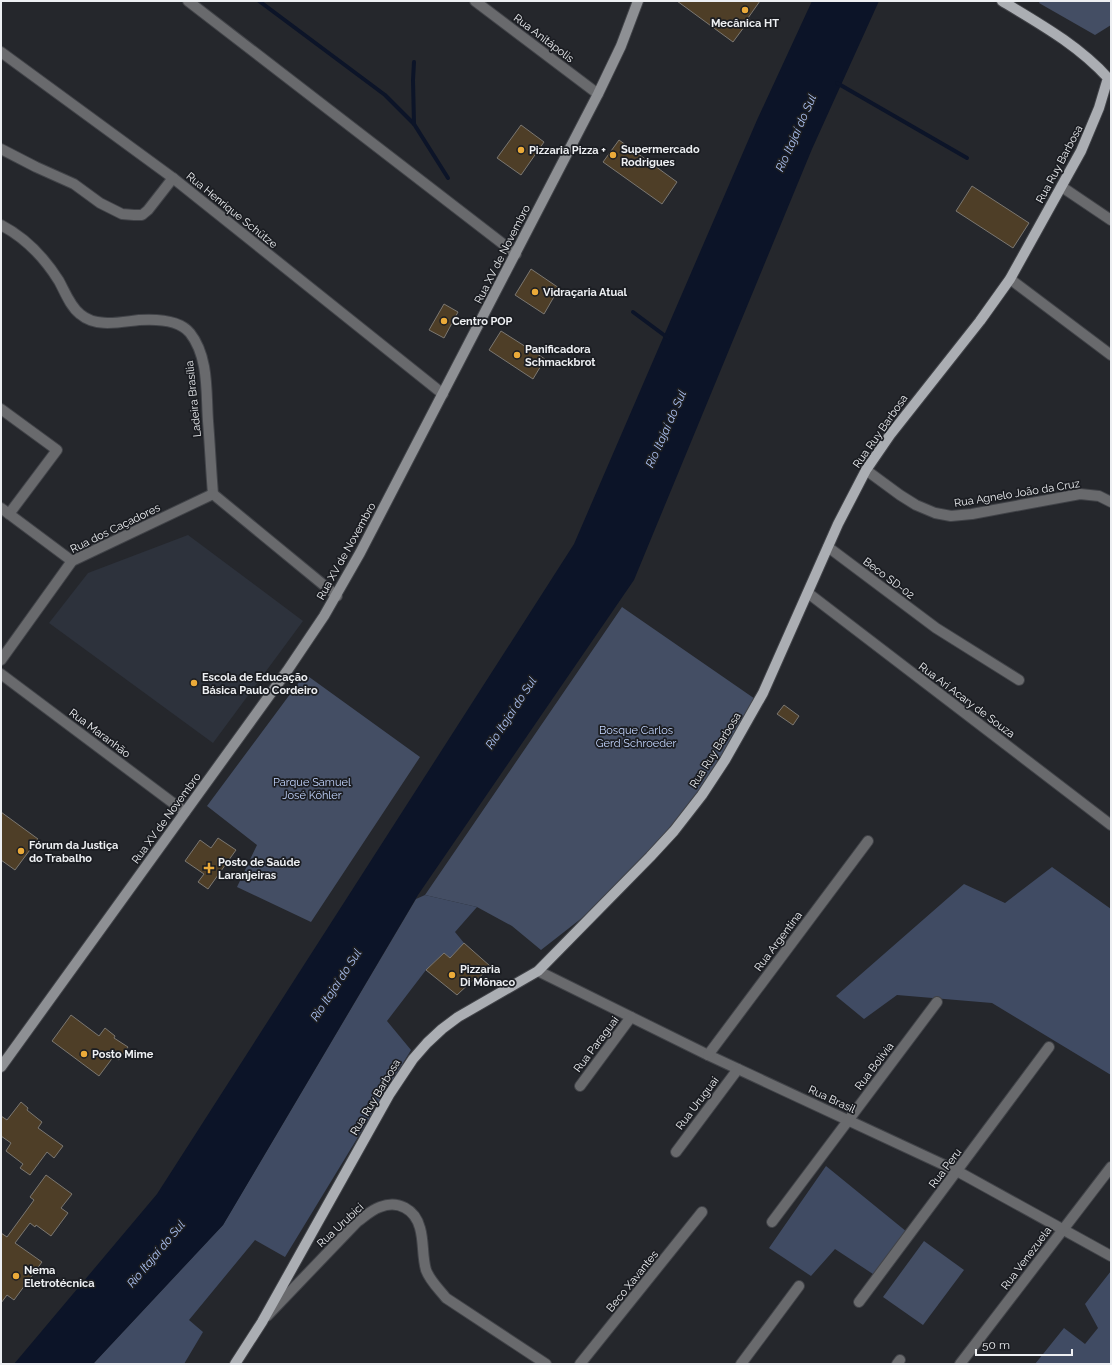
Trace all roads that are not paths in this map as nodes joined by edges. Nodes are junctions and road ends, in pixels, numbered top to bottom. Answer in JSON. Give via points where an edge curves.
{"nodes":[{"id":1,"x":188,"y":1,"type":"edge"},
{"id":2,"x":475,"y":1,"type":"edge"},
{"id":3,"x":638,"y":1,"type":"edge"},
{"id":4,"x":1002,"y":1,"type":"edge"},
{"id":5,"x":1,"y":52,"type":"edge"},
{"id":6,"x":1110,"y":76,"type":"edge"},
{"id":7,"x":598,"y":94,"type":"junction"},
{"id":8,"x":1,"y":149,"type":"edge"},
{"id":9,"x":173,"y":178,"type":"junction"},
{"id":10,"x":1062,"y":187,"type":"junction"},
{"id":11,"x":1111,"y":220,"type":"edge"},
{"id":12,"x":1,"y":225,"type":"edge"},
{"id":13,"x":516,"y":254,"type":"junction"},
{"id":14,"x":1010,"y":279,"type":"junction"},
{"id":15,"x":1111,"y":355,"type":"edge"},
{"id":16,"x":443,"y":394,"type":"junction"},
{"id":17,"x":1,"y":409,"type":"edge"},
{"id":18,"x":866,"y":470,"type":"junction"},
{"id":19,"x":213,"y":494,"type":"junction"},
{"id":20,"x":1111,"y":502,"type":"edge"},
{"id":21,"x":5,"y":511,"type":"edge"},
{"id":22,"x":828,"y":547,"type":"junction"},
{"id":23,"x":72,"y":562,"type":"junction"},
{"id":24,"x":808,"y":593,"type":"junction"},
{"id":25,"x":336,"y":596,"type":"junction"},
{"id":26,"x":1,"y":660,"type":"edge"},
{"id":27,"x":1,"y":674,"type":"edge"},
{"id":28,"x":1019,"y":680,"type":"dead end"},
{"id":29,"x":185,"y":812,"type":"junction"},
{"id":30,"x":1111,"y":825,"type":"edge"},
{"id":31,"x":868,"y":841,"type":"dead end"},
{"id":32,"x":538,"y":971,"type":"junction"},
{"id":33,"x":937,"y":1002,"type":"dead end"},
{"id":34,"x":631,"y":1017,"type":"junction"},
{"id":35,"x":1049,"y":1047,"type":"dead end"},
{"id":36,"x":708,"y":1055,"type":"junction"},
{"id":37,"x":1,"y":1067,"type":"edge"},
{"id":38,"x":738,"y":1069,"type":"junction"},
{"id":39,"x":580,"y":1086,"type":"dead end"},
{"id":40,"x":848,"y":1120,"type":"junction"},
{"id":41,"x":676,"y":1152,"type":"dead end"},
{"id":42,"x":1111,"y":1167,"type":"edge"},
{"id":43,"x":958,"y":1171,"type":"junction"},
{"id":44,"x":702,"y":1212,"type":"dead end"},
{"id":45,"x":772,"y":1222,"type":"dead end"},
{"id":46,"x":1064,"y":1229,"type":"junction"},
{"id":47,"x":1111,"y":1256,"type":"edge"},
{"id":48,"x":798,"y":1286,"type":"dead end"},
{"id":49,"x":859,"y":1302,"type":"dead end"},
{"id":50,"x":262,"y":1322,"type":"junction"},
{"id":51,"x":235,"y":1364,"type":"edge"},
{"id":52,"x":546,"y":1364,"type":"edge"},
{"id":53,"x":580,"y":1364,"type":"edge"},
{"id":54,"x":741,"y":1364,"type":"edge"},
{"id":55,"x":960,"y":1364,"type":"edge"}],
"edges":[{"from":1,"to":13,"type":"street"},
{"from":2,"to":7,"type":"street","name":"Rua Anitápolis"},
{"from":3,"to":7,"type":"main road","name":"Rua XV de Novembro","via":[[621,46]]},
{"from":4,"to":6,"type":"main road","via":[[1081,51]]},
{"from":5,"to":9,"type":"street","name":"Rua Henrique Schütze"},
{"from":6,"to":10,"type":"main road","name":"Rua Ruy Barbosa","via":[[1091,130]]},
{"from":7,"to":13,"type":"main road","name":"Rua XV de Novembro"},
{"from":8,"to":9,"type":"street","via":[[74,184],[100,203],[122,214],[142,215]]},
{"from":9,"to":16,"type":"street","name":"Rua Henrique Schütze"},
{"from":10,"to":11,"type":"street"},
{"from":10,"to":14,"type":"main road","name":"Rua Ruy Barbosa"},
{"from":12,"to":19,"type":"street","name":"Ladeira Brasília","via":[[34,248],[59,280],[73,306],[87,319],[105,323],[164,321],[175,323],[190,333],[198,346],[204,369]]},
{"from":13,"to":16,"type":"main road","name":"Rua XV de Novembro"},
{"from":14,"to":15,"type":"street"},
{"from":14,"to":18,"type":"main road","name":"Rua Ruy Barbosa"},
{"from":16,"to":25,"type":"main road","name":"Rua XV de Novembro"},
{"from":17,"to":21,"type":"street","via":[[57,450]]},
{"from":18,"to":20,"type":"street","name":"Rua Agnelo João da Cruz","via":[[916,505],[951,516],[1080,494],[1099,496]]},
{"from":18,"to":22,"type":"main road","name":"Rua Ruy Barbosa"},
{"from":19,"to":23,"type":"street","name":"Rua dos Caçadores"},
{"from":19,"to":25,"type":"street"},
{"from":21,"to":23,"type":"street"},
{"from":22,"to":24,"type":"main road","name":"Rua Ruy Barbosa"},
{"from":22,"to":28,"type":"street","name":"Beco SD-02","via":[[936,628]]},
{"from":23,"to":26,"type":"street","name":"Rua dos Caçadores"},
{"from":24,"to":30,"type":"street","name":"Rua Ari Acary de Souza"},
{"from":24,"to":32,"type":"main road","name":"Rua Ruy Barbosa","via":[[763,693],[702,795],[650,857]]},
{"from":25,"to":29,"type":"main road","name":"Rua XV de Novembro","via":[[287,671]]},
{"from":27,"to":29,"type":"street","name":"Rua Maranhão"},
{"from":29,"to":37,"type":"main road","name":"Rua XV de Novembro"},
{"from":31,"to":36,"type":"street","name":"Rua Argentina"},
{"from":32,"to":34,"type":"street","name":"Rua Brasil"},
{"from":32,"to":50,"type":"main road","name":"Rua Ruy Barbosa","via":[[458,1017],[442,1029],[413,1059],[389,1095]]},
{"from":33,"to":40,"type":"street","name":"Rua Bolívia"},
{"from":34,"to":36,"type":"street","name":"Rua Brasil"},
{"from":34,"to":39,"type":"street","name":"Rua Paraguai"},
{"from":35,"to":43,"type":"street","name":"Rua Peru"},
{"from":36,"to":38,"type":"street","name":"Rua Brasil"},
{"from":38,"to":40,"type":"street","name":"Rua Brasil"},
{"from":38,"to":41,"type":"street","name":"Rua Uruguai"},
{"from":40,"to":43,"type":"street","name":"Rua Brasil"},
{"from":40,"to":45,"type":"street","name":"Rua Bolívia"},
{"from":42,"to":46,"type":"street","name":"Rua Venezuela"},
{"from":43,"to":46,"type":"street","name":"Rua Brasil"},
{"from":43,"to":49,"type":"street","name":"Rua Peru"},
{"from":44,"to":53,"type":"street","name":"Beco Xavantes"},
{"from":46,"to":47,"type":"street","name":"Rua Brasil"},
{"from":46,"to":55,"type":"street","name":"Rua Venezuela"},
{"from":48,"to":54,"type":"street"},
{"from":50,"to":51,"type":"main road","name":"Rua Ruy Barbosa"},
{"from":50,"to":52,"type":"street","name":"Rua Urubici","via":[[357,1222],[379,1207],[392,1204],[407,1208],[416,1217],[427,1271],[446,1298]]}]}
